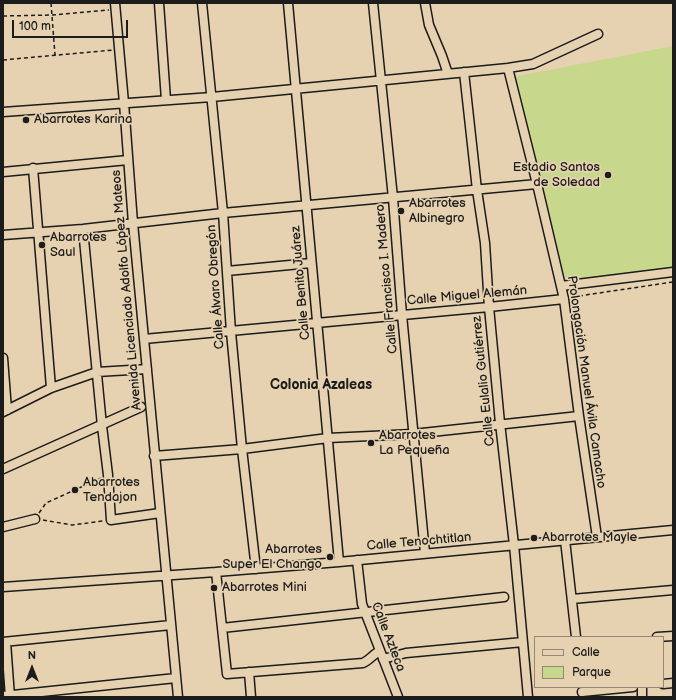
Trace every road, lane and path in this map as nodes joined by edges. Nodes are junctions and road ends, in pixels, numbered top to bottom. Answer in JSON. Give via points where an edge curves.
{"nodes":[{"id":1,"x":51,"y":3,"type":"edge"},
{"id":2,"x":159,"y":3,"type":"edge"},
{"id":3,"x":202,"y":3,"type":"edge"},
{"id":4,"x":288,"y":3,"type":"edge"},
{"id":5,"x":373,"y":3,"type":"edge"},
{"id":6,"x":424,"y":3,"type":"edge"},
{"id":7,"x":115,"y":6,"type":"edge"},
{"id":8,"x":52,"y":14,"type":"junction"},
{"id":9,"x":3,"y":16,"type":"edge"},
{"id":10,"x":598,"y":34,"type":"dead end"},
{"id":11,"x":119,"y":50,"type":"junction"},
{"id":12,"x":55,"y":56,"type":"junction"},
{"id":13,"x":3,"y":60,"type":"edge"},
{"id":14,"x":508,"y":68,"type":"junction"},
{"id":15,"x":464,"y":72,"type":"junction"},
{"id":16,"x":448,"y":74,"type":"junction"},
{"id":17,"x":380,"y":81,"type":"junction"},
{"id":18,"x":295,"y":89,"type":"junction"},
{"id":19,"x":212,"y":97,"type":"junction"},
{"id":20,"x":166,"y":100,"type":"junction"},
{"id":21,"x":124,"y":103,"type":"junction"},
{"id":22,"x":3,"y":112,"type":"edge"},
{"id":23,"x":128,"y":160,"type":"junction"},
{"id":24,"x":33,"y":168,"type":"junction"},
{"id":25,"x":3,"y":172,"type":"edge"},
{"id":26,"x":537,"y":184,"type":"junction"},
{"id":27,"x":477,"y":190,"type":"junction"},
{"id":28,"x":392,"y":198,"type":"junction"},
{"id":29,"x":307,"y":205,"type":"junction"},
{"id":30,"x":223,"y":213,"type":"junction"},
{"id":31,"x":133,"y":223,"type":"junction"},
{"id":32,"x":83,"y":229,"type":"junction"},
{"id":33,"x":39,"y":232,"type":"junction"},
{"id":34,"x":3,"y":235,"type":"edge"},
{"id":35,"x":311,"y":263,"type":"junction"},
{"id":36,"x":227,"y":271,"type":"junction"},
{"id":37,"x":673,"y":272,"type":"edge"},
{"id":38,"x":673,"y":282,"type":"edge"},
{"id":39,"x":561,"y":286,"type":"junction"},
{"id":40,"x":564,"y":299,"type":"junction"},
{"id":41,"x":489,"y":307,"type":"junction"},
{"id":42,"x":402,"y":315,"type":"junction"},
{"id":43,"x":317,"y":323,"type":"junction"},
{"id":44,"x":231,"y":332,"type":"junction"},
{"id":45,"x":144,"y":339,"type":"junction"},
{"id":46,"x":3,"y":358,"type":"edge"},
{"id":47,"x":147,"y":369,"type":"junction"},
{"id":48,"x":97,"y":372,"type":"junction"},
{"id":49,"x":51,"y":388,"type":"junction"},
{"id":50,"x":141,"y":407,"type":"dead end"},
{"id":51,"x":5,"y":411,"type":"edge"},
{"id":52,"x":579,"y":416,"type":"junction"},
{"id":53,"x":500,"y":423,"type":"junction"},
{"id":54,"x":102,"y":426,"type":"junction"},
{"id":55,"x":413,"y":434,"type":"junction"},
{"id":56,"x":328,"y":438,"type":"junction"},
{"id":57,"x":242,"y":449,"type":"junction"},
{"id":58,"x":154,"y":456,"type":"junction"},
{"id":59,"x":3,"y":469,"type":"edge"},
{"id":60,"x":108,"y":475,"type":"junction"},
{"id":61,"x":160,"y":513,"type":"junction"},
{"id":62,"x":35,"y":519,"type":"junction"},
{"id":63,"x":111,"y":520,"type":"junction"},
{"id":64,"x":3,"y":527,"type":"edge"},
{"id":65,"x":673,"y":530,"type":"edge"},
{"id":66,"x":597,"y":537,"type":"junction"},
{"id":67,"x":565,"y":540,"type":"junction"},
{"id":68,"x":514,"y":545,"type":"junction"},
{"id":69,"x":425,"y":553,"type":"junction"},
{"id":70,"x":357,"y":560,"type":"junction"},
{"id":71,"x":339,"y":562,"type":"junction"},
{"id":72,"x":256,"y":569,"type":"junction"},
{"id":73,"x":216,"y":572,"type":"junction"},
{"id":74,"x":167,"y":575,"type":"junction"},
{"id":75,"x":3,"y":587,"type":"edge"},
{"id":76,"x":673,"y":590,"type":"edge"},
{"id":77,"x":504,"y":596,"type":"dead end"},
{"id":78,"x":572,"y":599,"type":"junction"},
{"id":79,"x":364,"y":612,"type":"junction"},
{"id":80,"x":171,"y":625,"type":"junction"},
{"id":81,"x":222,"y":628,"type":"junction"},
{"id":82,"x":576,"y":636,"type":"edge"},
{"id":83,"x":5,"y":642,"type":"edge"},
{"id":84,"x":523,"y":642,"type":"junction"},
{"id":85,"x":382,"y":655,"type":"junction"},
{"id":86,"x":534,"y":667,"type":"edge"},
{"id":87,"x":526,"y":668,"type":"junction"},
{"id":88,"x":249,"y":672,"type":"junction"},
{"id":89,"x":176,"y":678,"type":"junction"},
{"id":90,"x":623,"y":688,"type":"edge"},
{"id":91,"x":582,"y":692,"type":"edge"},
{"id":92,"x":8,"y":696,"type":"edge"},
{"id":93,"x":178,"y":697,"type":"edge"},
{"id":94,"x":251,"y":697,"type":"edge"},
{"id":95,"x":398,"y":697,"type":"edge"},
{"id":96,"x":528,"y":697,"type":"edge"}],
"edges":[{"from":1,"to":8,"type":"path"},
{"from":2,"to":20,"type":"street"},
{"from":3,"to":19,"type":"street","name":"Calle Álvaro Obregón"},
{"from":4,"to":18,"type":"street","name":"Calle Benito Juárez"},
{"from":5,"to":17,"type":"street","name":"Calle Francisco I. Madero"},
{"from":6,"to":16,"type":"street","via":[[429,25]]},
{"from":7,"to":8,"type":"path"},
{"from":7,"to":11,"type":"street","name":"Avenida Licenciado Adolfo López Mateos"},
{"from":8,"to":9,"type":"path"},
{"from":8,"to":12,"type":"path"},
{"from":10,"to":14,"type":"street","via":[[533,64]]},
{"from":11,"to":12,"type":"path"},
{"from":11,"to":21,"type":"street","name":"Avenida Licenciado Adolfo López Mateos"},
{"from":12,"to":13,"type":"path"},
{"from":14,"to":15,"type":"street"},
{"from":14,"to":26,"type":"street","name":"Prolongación Manuel Ávila Camacho"},
{"from":15,"to":16,"type":"street"},
{"from":15,"to":27,"type":"street","name":"Calle Eulalio Gutiérrez"},
{"from":16,"to":17,"type":"street"},
{"from":17,"to":18,"type":"street"},
{"from":17,"to":28,"type":"street","name":"Calle Francisco I. Madero"},
{"from":18,"to":19,"type":"street"},
{"from":18,"to":29,"type":"street","name":"Calle Benito Juárez"},
{"from":19,"to":20,"type":"street"},
{"from":19,"to":30,"type":"street","name":"Calle Álvaro Obregón"},
{"from":20,"to":21,"type":"street"},
{"from":21,"to":22,"type":"street"},
{"from":21,"to":23,"type":"street","name":"Avenida Licenciado Adolfo López Mateos"},
{"from":23,"to":24,"type":"street"},
{"from":23,"to":31,"type":"street","name":"Avenida Licenciado Adolfo López Mateos"},
{"from":24,"to":25,"type":"street"},
{"from":24,"to":33,"type":"street"},
{"from":26,"to":27,"type":"street"},
{"from":26,"to":39,"type":"street","name":"Prolongación Manuel Ávila Camacho"},
{"from":27,"to":28,"type":"street"},
{"from":27,"to":41,"type":"street","name":"Calle Eulalio Gutiérrez","via":[[485,243]]},
{"from":28,"to":29,"type":"street"},
{"from":28,"to":42,"type":"street","name":"Calle Francisco I. Madero"},
{"from":29,"to":30,"type":"street"},
{"from":29,"to":35,"type":"street","name":"Calle Benito Juárez"},
{"from":30,"to":31,"type":"street"},
{"from":30,"to":36,"type":"street","name":"Calle Álvaro Obregón"},
{"from":31,"to":32,"type":"street"},
{"from":31,"to":45,"type":"street","name":"Avenida Licenciado Adolfo López Mateos"},
{"from":32,"to":33,"type":"street"},
{"from":32,"to":48,"type":"street"},
{"from":33,"to":34,"type":"street"},
{"from":33,"to":49,"type":"street"},
{"from":35,"to":36,"type":"street"},
{"from":35,"to":43,"type":"street","name":"Calle Benito Juárez"},
{"from":36,"to":44,"type":"street","name":"Calle Álvaro Obregón"},
{"from":37,"to":39,"type":"street"},
{"from":38,"to":40,"type":"path"},
{"from":39,"to":40,"type":"street","name":"Prolongación Manuel Ávila Camacho"},
{"from":40,"to":41,"type":"street","name":"Calle Miguel Alemán"},
{"from":40,"to":52,"type":"street","name":"Prolongación Manuel Ávila Camacho"},
{"from":41,"to":42,"type":"street","name":"Calle Miguel Alemán"},
{"from":41,"to":53,"type":"street","name":"Calle Eulalio Gutiérrez"},
{"from":42,"to":43,"type":"street","name":"Calle Miguel Alemán"},
{"from":42,"to":55,"type":"street","name":"Calle Francisco I. Madero"},
{"from":43,"to":44,"type":"street","name":"Calle Miguel Alemán"},
{"from":43,"to":56,"type":"street","name":"Calle Benito Juárez"},
{"from":44,"to":45,"type":"street","name":"Calle Miguel Alemán"},
{"from":44,"to":57,"type":"street","name":"Calle Álvaro Obregón"},
{"from":45,"to":47,"type":"street","name":"Avenida Licenciado Adolfo López Mateos"},
{"from":46,"to":51,"type":"street"},
{"from":47,"to":48,"type":"street"},
{"from":47,"to":58,"type":"street","name":"Avenida Licenciado Adolfo López Mateos"},
{"from":48,"to":49,"type":"street"},
{"from":48,"to":54,"type":"street"},
{"from":49,"to":51,"type":"street"},
{"from":50,"to":54,"type":"street"},
{"from":52,"to":53,"type":"street"},
{"from":52,"to":66,"type":"street","name":"Prolongación Manuel Ávila Camacho"},
{"from":53,"to":55,"type":"street"},
{"from":53,"to":68,"type":"street","name":"Calle Eulalio Gutiérrez"},
{"from":54,"to":59,"type":"street"},
{"from":54,"to":60,"type":"street"},
{"from":55,"to":56,"type":"street"},
{"from":55,"to":69,"type":"street","name":"Calle Francisco I. Madero"},
{"from":56,"to":57,"type":"street"},
{"from":56,"to":71,"type":"street","name":"Calle Benito Juárez"},
{"from":57,"to":58,"type":"street"},
{"from":57,"to":72,"type":"street","name":"Calle Álvaro Obregón"},
{"from":58,"to":61,"type":"street","name":"Avenida Licenciado Adolfo López Mateos"},
{"from":60,"to":62,"type":"path","via":[[46,503]]},
{"from":60,"to":63,"type":"street"},
{"from":61,"to":63,"type":"street"},
{"from":61,"to":74,"type":"street","name":"Avenida Licenciado Adolfo López Mateos"},
{"from":62,"to":63,"type":"path","via":[[72,525]]},
{"from":62,"to":64,"type":"street"},
{"from":65,"to":66,"type":"street","name":"Calle Tenochtitlan"},
{"from":66,"to":67,"type":"street","name":"Calle Tenochtitlan"},
{"from":67,"to":68,"type":"street","name":"Calle Tenochtitlan"},
{"from":67,"to":78,"type":"street"},
{"from":68,"to":69,"type":"street","name":"Calle Tenochtitlan"},
{"from":68,"to":84,"type":"street","name":"Calle Eulalio Gutiérrez"},
{"from":69,"to":70,"type":"street","name":"Calle Tenochtitlan"},
{"from":70,"to":71,"type":"street","name":"Calle Tenochtitlan"},
{"from":70,"to":79,"type":"street","name":"Calle Azteca"},
{"from":71,"to":72,"type":"street","name":"Calle Tenochtitlan"},
{"from":72,"to":73,"type":"street","name":"Calle Tenochtitlan"},
{"from":73,"to":74,"type":"street","name":"Calle Tenochtitlan"},
{"from":73,"to":81,"type":"street"},
{"from":74,"to":75,"type":"street","name":"Calle Tenochtitlan"},
{"from":74,"to":80,"type":"street","name":"Avenida Licenciado Adolfo López Mateos"},
{"from":76,"to":78,"type":"street"},
{"from":77,"to":79,"type":"street"},
{"from":78,"to":82,"type":"street"},
{"from":79,"to":81,"type":"street"},
{"from":79,"to":85,"type":"street","name":"Calle Azteca"},
{"from":80,"to":83,"type":"street"},
{"from":80,"to":89,"type":"street","name":"Avenida Licenciado Adolfo López Mateos"},
{"from":81,"to":88,"type":"street","via":[[227,674]]},
{"from":83,"to":92,"type":"street"},
{"from":84,"to":85,"type":"street"},
{"from":84,"to":87,"type":"street","name":"Calle Eulalio Gutiérrez"},
{"from":85,"to":88,"type":"street","via":[[374,654],[363,663]]},
{"from":85,"to":95,"type":"street","name":"Calle Azteca"},
{"from":86,"to":87,"type":"street"},
{"from":87,"to":96,"type":"street","name":"Calle Eulalio Gutiérrez"},
{"from":88,"to":94,"type":"street"},
{"from":89,"to":92,"type":"street"},
{"from":89,"to":93,"type":"street","name":"Avenida Licenciado Adolfo López Mateos"},
{"from":90,"to":91,"type":"street"}]}
